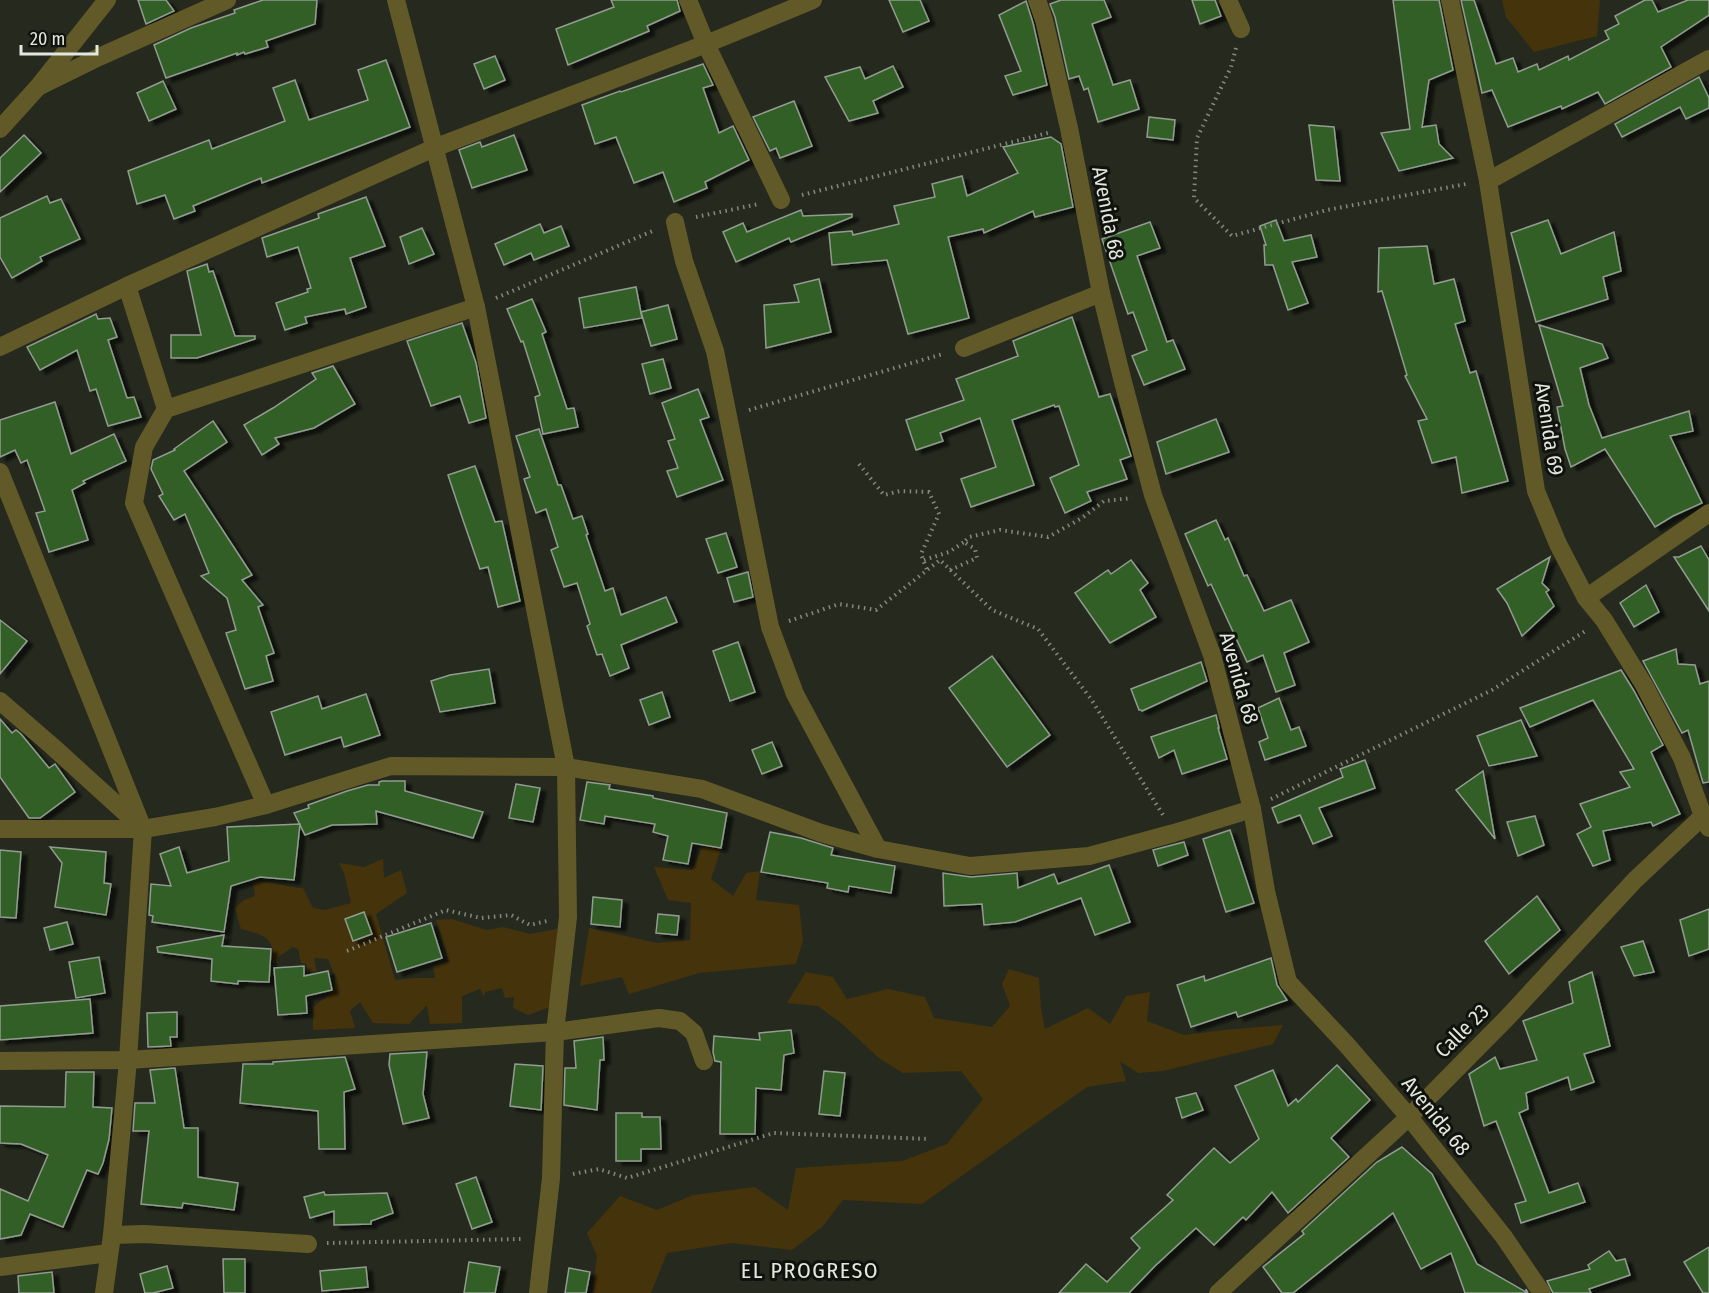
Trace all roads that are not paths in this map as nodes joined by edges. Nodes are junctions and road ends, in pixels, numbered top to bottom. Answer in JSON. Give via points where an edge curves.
{"nodes":[{"id":1,"x":107,"y":0,"type":"edge"},
{"id":2,"x":227,"y":0,"type":"edge"},
{"id":3,"x":396,"y":0,"type":"edge"},
{"id":4,"x":688,"y":0,"type":"edge"},
{"id":5,"x":813,"y":0,"type":"edge"},
{"id":6,"x":1037,"y":0,"type":"edge"},
{"id":7,"x":1228,"y":0,"type":"edge"},
{"id":8,"x":1450,"y":0,"type":"edge"},
{"id":9,"x":1240,"y":29,"type":"road end"},
{"id":10,"x":706,"y":44,"type":"junction"},
{"id":11,"x":1709,"y":59,"type":"edge"},
{"id":12,"x":39,"y":87,"type":"junction"},
{"id":13,"x":0,"y":129,"type":"edge"},
{"id":14,"x":434,"y":148,"type":"junction"},
{"id":15,"x":1488,"y":181,"type":"junction"},
{"id":16,"x":781,"y":200,"type":"dead end"},
{"id":17,"x":675,"y":222,"type":"dead end"},
{"id":18,"x":127,"y":286,"type":"junction"},
{"id":19,"x":1101,"y":293,"type":"junction"},
{"id":20,"x":476,"y":307,"type":"junction"},
{"id":21,"x":0,"y":347,"type":"edge"},
{"id":22,"x":964,"y":348,"type":"road end"},
{"id":23,"x":166,"y":409,"type":"junction"},
{"id":24,"x":0,"y":472,"type":"edge"},
{"id":25,"x":1709,"y":513,"type":"edge"},
{"id":26,"x":1586,"y":598,"type":"junction"},
{"id":27,"x":0,"y":701,"type":"edge"},
{"id":28,"x":566,"y":767,"type":"junction"},
{"id":29,"x":267,"y":805,"type":"junction"},
{"id":30,"x":1252,"y":809,"type":"junction"},
{"id":31,"x":1706,"y":822,"type":"edge"},
{"id":32,"x":0,"y":829,"type":"edge"},
{"id":33,"x":143,"y":829,"type":"junction"},
{"id":34,"x":878,"y":849,"type":"junction"},
{"id":35,"x":555,"y":1032,"type":"junction"},
{"id":36,"x":128,"y":1060,"type":"junction"},
{"id":37,"x":0,"y":1061,"type":"edge"},
{"id":38,"x":704,"y":1061,"type":"dead end"},
{"id":39,"x":1409,"y":1117,"type":"junction"},
{"id":40,"x":111,"y":1244,"type":"junction"},
{"id":41,"x":309,"y":1244,"type":"road end"},
{"id":42,"x":0,"y":1267,"type":"edge"},
{"id":43,"x":104,"y":1293,"type":"edge"},
{"id":44,"x":538,"y":1293,"type":"edge"},
{"id":45,"x":1218,"y":1293,"type":"edge"},
{"id":46,"x":1542,"y":1293,"type":"edge"}],
"edges":[{"from":1,"to":12,"type":"street"},
{"from":2,"to":12,"type":"street"},
{"from":3,"to":14,"type":"street"},
{"from":4,"to":10,"type":"street"},
{"from":5,"to":10,"type":"street"},
{"from":6,"to":19,"type":"street","name":"Avenida 68","via":[[1069,128]]},
{"from":7,"to":9,"type":"street"},
{"from":8,"to":15,"type":"street","name":"Avenida 69"},
{"from":10,"to":14,"type":"street"},
{"from":10,"to":16,"type":"street"},
{"from":11,"to":15,"type":"street"},
{"from":12,"to":13,"type":"street"},
{"from":14,"to":18,"type":"street"},
{"from":14,"to":20,"type":"street"},
{"from":15,"to":26,"type":"street","name":"Avenida 69","via":[[1536,491]]},
{"from":17,"to":34,"type":"street","via":[[715,351],[770,627],[795,694]]},
{"from":18,"to":21,"type":"street"},
{"from":18,"to":23,"type":"street"},
{"from":19,"to":22,"type":"street"},
{"from":19,"to":30,"type":"street","name":"Avenida 68","via":[[1153,495],[1212,655]]},
{"from":20,"to":23,"type":"street"},
{"from":20,"to":28,"type":"street"},
{"from":23,"to":29,"type":"street","via":[[144,447],[134,503]]},
{"from":24,"to":33,"type":"street"},
{"from":25,"to":26,"type":"street"},
{"from":26,"to":31,"type":"street","name":"Avenida 69","via":[[1644,685],[1682,758]]},
{"from":27,"to":33,"type":"street"},
{"from":28,"to":29,"type":"street","via":[[391,766]]},
{"from":28,"to":34,"type":"street","via":[[702,789],[821,833]]},
{"from":28,"to":35,"type":"street","via":[[568,917]]},
{"from":29,"to":33,"type":"street"},
{"from":30,"to":34,"type":"street","via":[[1089,856],[970,866]]},
{"from":30,"to":39,"type":"street","name":"Avenida 68","via":[[1288,982]]},
{"from":31,"to":39,"type":"street","name":"Calle 23","via":[[1635,880]]},
{"from":32,"to":33,"type":"street"},
{"from":33,"to":36,"type":"street"},
{"from":35,"to":36,"type":"street"},
{"from":35,"to":38,"type":"street","via":[[659,1018],[680,1021],[694,1033]]},
{"from":35,"to":44,"type":"street","via":[[551,1178]]},
{"from":36,"to":37,"type":"street"},
{"from":36,"to":40,"type":"street"},
{"from":39,"to":45,"type":"street","name":"Calle 23"},
{"from":39,"to":46,"type":"street","name":"Avenida 68","via":[[1504,1237]]},
{"from":40,"to":41,"type":"street","via":[[144,1234]]},
{"from":40,"to":42,"type":"street"},
{"from":40,"to":43,"type":"street"}]}
